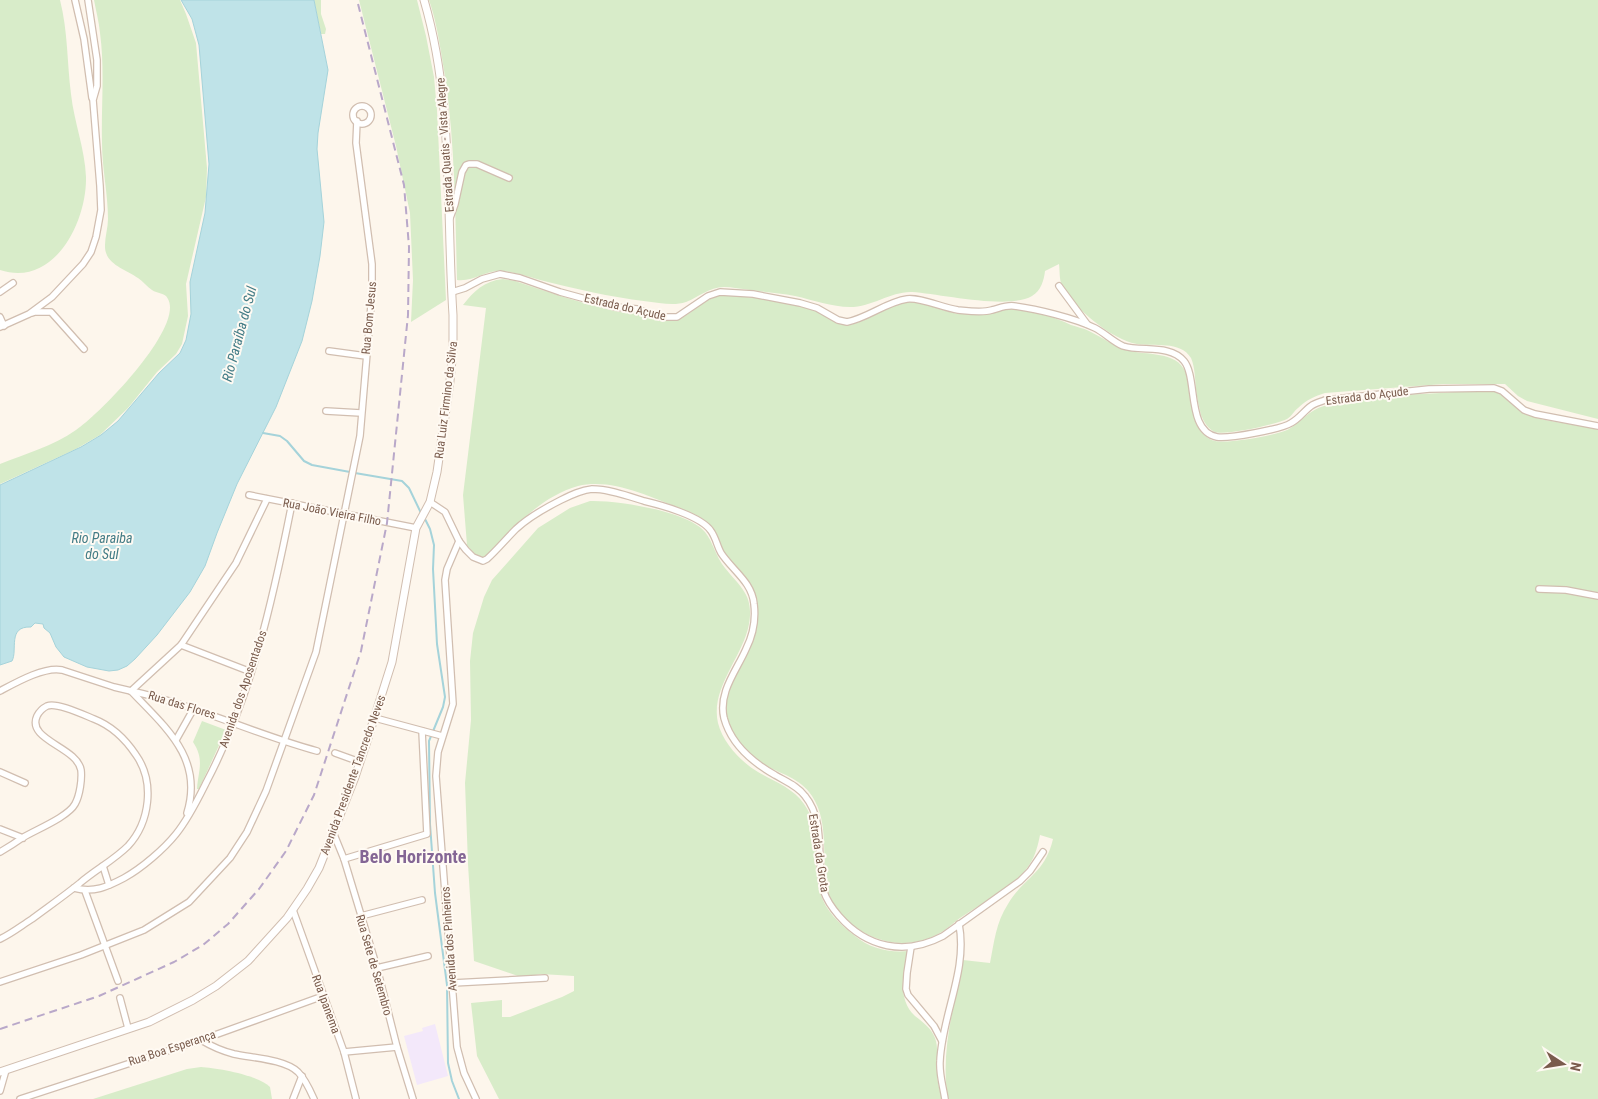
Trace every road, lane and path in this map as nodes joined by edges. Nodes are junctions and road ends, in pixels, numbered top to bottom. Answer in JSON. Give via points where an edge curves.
{"nodes":[{"id":1,"x":75,"y":0,"type":"edge"},
{"id":2,"x":88,"y":0,"type":"edge"},
{"id":3,"x":424,"y":0,"type":"edge"},
{"id":4,"x":93,"y":100,"type":"junction"},
{"id":5,"x":357,"y":121,"type":"dead end"},
{"id":6,"x":510,"y":178,"type":"dead end"},
{"id":7,"x":449,"y":220,"type":"junction"},
{"id":8,"x":13,"y":284,"type":"dead end"},
{"id":9,"x":1059,"y":286,"type":"dead end"},
{"id":10,"x":0,"y":292,"type":"edge"},
{"id":11,"x":452,"y":292,"type":"junction"},
{"id":12,"x":25,"y":316,"type":"junction"},
{"id":13,"x":0,"y":318,"type":"edge"},
{"id":14,"x":1087,"y":324,"type":"junction"},
{"id":15,"x":2,"y":327,"type":"edge"},
{"id":16,"x":84,"y":349,"type":"dead end"},
{"id":17,"x":329,"y":351,"type":"dead end"},
{"id":18,"x":366,"y":356,"type":"junction"},
{"id":19,"x":326,"y":411,"type":"dead end"},
{"id":20,"x":362,"y":413,"type":"junction"},
{"id":21,"x":1598,"y":426,"type":"edge"},
{"id":22,"x":249,"y":495,"type":"dead end"},
{"id":23,"x":267,"y":499,"type":"junction"},
{"id":24,"x":292,"y":503,"type":"junction"},
{"id":25,"x":429,"y":504,"type":"junction"},
{"id":26,"x":344,"y":514,"type":"junction"},
{"id":27,"x":417,"y":526,"type":"junction"},
{"id":28,"x":459,"y":541,"type":"junction"},
{"id":29,"x":1539,"y":589,"type":"dead end"},
{"id":30,"x":1598,"y":596,"type":"edge"},
{"id":31,"x":181,"y":645,"type":"junction"},
{"id":32,"x":252,"y":672,"type":"junction"},
{"id":33,"x":131,"y":691,"type":"junction"},
{"id":34,"x":0,"y":692,"type":"edge"},
{"id":35,"x":194,"y":708,"type":"junction"},
{"id":36,"x":375,"y":718,"type":"junction"},
{"id":37,"x":234,"y":722,"type":"junction"},
{"id":38,"x":425,"y":732,"type":"junction"},
{"id":39,"x":440,"y":736,"type":"junction"},
{"id":40,"x":176,"y":740,"type":"junction"},
{"id":41,"x":284,"y":742,"type":"junction"},
{"id":42,"x":316,"y":752,"type":"dead end"},
{"id":43,"x":335,"y":753,"type":"dead end"},
{"id":44,"x":360,"y":762,"type":"junction"},
{"id":45,"x":0,"y":772,"type":"edge"},
{"id":46,"x":25,"y":782,"type":"dead end"},
{"id":47,"x":183,"y":824,"type":"junction"},
{"id":48,"x":0,"y":829,"type":"edge"},
{"id":49,"x":333,"y":832,"type":"junction"},
{"id":50,"x":23,"y":838,"type":"junction"},
{"id":51,"x":0,"y":852,"type":"edge"},
{"id":52,"x":1043,"y":852,"type":"dead end"},
{"id":53,"x":344,"y":859,"type":"junction"},
{"id":54,"x":102,"y":866,"type":"junction"},
{"id":55,"x":109,"y":885,"type":"junction"},
{"id":56,"x":74,"y":888,"type":"junction"},
{"id":57,"x":85,"y":891,"type":"junction"},
{"id":58,"x":422,"y":900,"type":"dead end"},
{"id":59,"x":293,"y":910,"type":"junction"},
{"id":60,"x":360,"y":916,"type":"junction"},
{"id":61,"x":959,"y":924,"type":"junction"},
{"id":62,"x":0,"y":939,"type":"edge"},
{"id":63,"x":105,"y":945,"type":"junction"},
{"id":64,"x":911,"y":947,"type":"junction"},
{"id":65,"x":428,"y":956,"type":"dead end"},
{"id":66,"x":377,"y":968,"type":"junction"},
{"id":67,"x":545,"y":978,"type":"dead end"},
{"id":68,"x":118,"y":980,"type":"dead end"},
{"id":69,"x":0,"y":982,"type":"edge"},
{"id":70,"x":453,"y":983,"type":"junction"},
{"id":71,"x":323,"y":996,"type":"junction"},
{"id":72,"x":120,"y":998,"type":"dead end"},
{"id":73,"x":128,"y":1028,"type":"junction"},
{"id":74,"x":201,"y":1040,"type":"junction"},
{"id":75,"x":942,"y":1042,"type":"junction"},
{"id":76,"x":397,"y":1047,"type":"junction"},
{"id":77,"x":344,"y":1052,"type":"junction"},
{"id":78,"x":3,"y":1071,"type":"edge"},
{"id":79,"x":302,"y":1076,"type":"junction"},
{"id":80,"x":0,"y":1091,"type":"edge"},
{"id":81,"x":20,"y":1099,"type":"edge"},
{"id":82,"x":293,"y":1099,"type":"edge"},
{"id":83,"x":314,"y":1099,"type":"edge"},
{"id":84,"x":356,"y":1099,"type":"edge"},
{"id":85,"x":413,"y":1099,"type":"edge"},
{"id":86,"x":476,"y":1099,"type":"edge"},
{"id":87,"x":945,"y":1099,"type":"edge"}],
"edges":[{"from":1,"to":4,"type":"street"},
{"from":2,"to":4,"type":"street","via":[[97,60],[97,86]]},
{"from":3,"to":7,"type":"street","name":"Estrada Quatis - Vista Alegre","via":[[440,68]]},
{"from":4,"to":12,"type":"street","via":[[101,210],[96,237],[91,252],[74,275],[52,297]]},
{"from":5,"to":18,"type":"street","name":"Rua Bom Jesus","via":[[356,143],[372,264]]},
{"from":6,"to":7,"type":"street","via":[[477,164],[466,165]]},
{"from":7,"to":11,"type":"street","name":"Estrada Quatis - Vista Alegre"},
{"from":8,"to":10,"type":"street"},
{"from":9,"to":14,"type":"street"},
{"from":11,"to":14,"type":"street","name":"Estrada do Açude","via":[[500,274],[615,307],[668,318],[677,318],[708,296],[720,292],[753,294],[800,303],[847,322],[911,298],[960,310],[986,311],[1012,306]]},
{"from":11,"to":25,"type":"street","name":"Rua Luiz Firmino da Silva","via":[[454,338],[450,382]]},
{"from":12,"to":15,"type":"street"},
{"from":12,"to":16,"type":"street","via":[[51,312]]},
{"from":13,"to":15,"type":"street"},
{"from":14,"to":21,"type":"street","name":"Estrada do Açude","via":[[1121,345],[1167,351],[1183,360],[1200,422],[1207,432],[1217,437],[1286,426],[1311,405],[1325,400],[1480,387],[1499,389],[1519,406],[1535,414]]},
{"from":17,"to":18,"type":"street"},
{"from":18,"to":20,"type":"street","name":"Rua Bom Jesus"},
{"from":19,"to":20,"type":"street"},
{"from":20,"to":26,"type":"street","name":"Rua Bom Jesus"},
{"from":22,"to":23,"type":"street","name":"Rua João Vieira Filho"},
{"from":23,"to":24,"type":"street","name":"Rua João Vieira Filho"},
{"from":23,"to":31,"type":"street","via":[[236,563]]},
{"from":24,"to":26,"type":"street","name":"Rua João Vieira Filho"},
{"from":24,"to":32,"type":"street","name":"Avenida dos Aposentados","via":[[264,634]]},
{"from":25,"to":27,"type":"street","name":"Avenida Presidente Tancredo Neves"},
{"from":25,"to":28,"type":"street","via":[[444,510]]},
{"from":26,"to":27,"type":"street","name":"Rua João Vieira Filho"},
{"from":26,"to":41,"type":"street","name":"Rua Bom Jesus","via":[[316,652]]},
{"from":27,"to":36,"type":"street","name":"Avenida Presidente Tancredo Neves","via":[[395,648]]},
{"from":28,"to":39,"type":"street","name":"Avenida dos Pinheiros","via":[[445,580],[453,704]]},
{"from":28,"to":64,"type":"street","name":"Estrada da Grota","via":[[473,557],[486,560],[534,515],[575,494],[594,489],[671,509],[710,529],[721,553],[748,586],[754,604],[751,638],[731,677],[723,703],[727,726],[746,755],[800,789],[812,806],[818,829],[821,878],[827,899],[836,911],[856,933],[871,942]]},
{"from":29,"to":30,"type":"street"},
{"from":31,"to":32,"type":"street"},
{"from":31,"to":33,"type":"street"},
{"from":32,"to":37,"type":"street","name":"Avenida dos Aposentados"},
{"from":33,"to":34,"type":"street","name":"Rua das Flores","via":[[53,668]]},
{"from":33,"to":35,"type":"street","name":"Rua das Flores"},
{"from":33,"to":40,"type":"street"},
{"from":35,"to":37,"type":"street","name":"Rua das Flores"},
{"from":35,"to":40,"type":"street"},
{"from":36,"to":38,"type":"street"},
{"from":36,"to":44,"type":"street","name":"Avenida Presidente Tancredo Neves"},
{"from":37,"to":41,"type":"street","name":"Rua das Flores"},
{"from":37,"to":47,"type":"street","name":"Avenida dos Aposentados"},
{"from":38,"to":39,"type":"street"},
{"from":38,"to":53,"type":"street","via":[[427,834]]},
{"from":39,"to":70,"type":"street","name":"Avenida dos Pinheiros","via":[[436,776]]},
{"from":40,"to":47,"type":"street","via":[[188,764],[190,780],[190,800]]},
{"from":41,"to":42,"type":"street","name":"Rua das Flores"},
{"from":41,"to":63,"type":"street","name":"Rua Bom Jesus","via":[[256,814],[222,867],[189,902],[144,930]]},
{"from":43,"to":44,"type":"street"},
{"from":44,"to":49,"type":"street","name":"Avenida Presidente Tancredo Neves"},
{"from":45,"to":46,"type":"street"},
{"from":47,"to":55,"type":"street","name":"Avenida dos Aposentados","via":[[148,862]]},
{"from":48,"to":50,"type":"street"},
{"from":49,"to":53,"type":"street","name":"Rua Sete de Setembro"},
{"from":49,"to":59,"type":"street","name":"Avenida Presidente Tancredo Neves","via":[[319,868]]},
{"from":50,"to":51,"type":"street"},
{"from":50,"to":54,"type":"street","via":[[58,819],[76,803],[81,773],[79,765],[35,726],[39,712],[56,705],[107,725],[126,742],[144,767],[148,788],[144,816],[128,845]]},
{"from":52,"to":61,"type":"street","name":"Estrada da Grota","via":[[1020,881]]},
{"from":53,"to":60,"type":"street","name":"Rua Sete de Setembro"},
{"from":54,"to":55,"type":"street"},
{"from":54,"to":56,"type":"street"},
{"from":55,"to":57,"type":"street","name":"Avenida dos Aposentados"},
{"from":56,"to":57,"type":"street","name":"Avenida dos Aposentados"},
{"from":56,"to":62,"type":"street"},
{"from":57,"to":63,"type":"street"},
{"from":58,"to":60,"type":"street"},
{"from":59,"to":71,"type":"street","name":"Rua Ipanema"},
{"from":59,"to":73,"type":"street","name":"Avenida Presidente Tancredo Neves","via":[[248,961],[216,986],[149,1022]]},
{"from":60,"to":66,"type":"street","name":"Rua Sete de Setembro"},
{"from":61,"to":64,"type":"street","name":"Estrada da Grota","via":[[934,941]]},
{"from":61,"to":75,"type":"street","via":[[959,963]]},
{"from":63,"to":68,"type":"street"},
{"from":63,"to":69,"type":"street","name":"Rua Bom Jesus"},
{"from":64,"to":75,"type":"street","via":[[906,989]]},
{"from":65,"to":66,"type":"street"},
{"from":66,"to":76,"type":"street","name":"Rua Sete de Setembro"},
{"from":67,"to":70,"type":"street"},
{"from":70,"to":86,"type":"street","name":"Avenida dos Pinheiros","via":[[459,1056]]},
{"from":71,"to":74,"type":"street","name":"Rua Boa Esperança"},
{"from":71,"to":77,"type":"street","name":"Rua Ipanema"},
{"from":72,"to":73,"type":"street"},
{"from":73,"to":78,"type":"street","name":"Avenida Presidente Tancredo Neves"},
{"from":74,"to":79,"type":"street","via":[[233,1054],[280,1064]]},
{"from":74,"to":81,"type":"street","name":"Rua Boa Esperança"},
{"from":75,"to":87,"type":"street","via":[[940,1070]]},
{"from":76,"to":77,"type":"street"},
{"from":76,"to":85,"type":"street","name":"Rua Sete de Setembro"},
{"from":77,"to":84,"type":"street","name":"Rua Ipanema"},
{"from":78,"to":80,"type":"street"},
{"from":79,"to":82,"type":"street"},
{"from":79,"to":83,"type":"street"}]}
